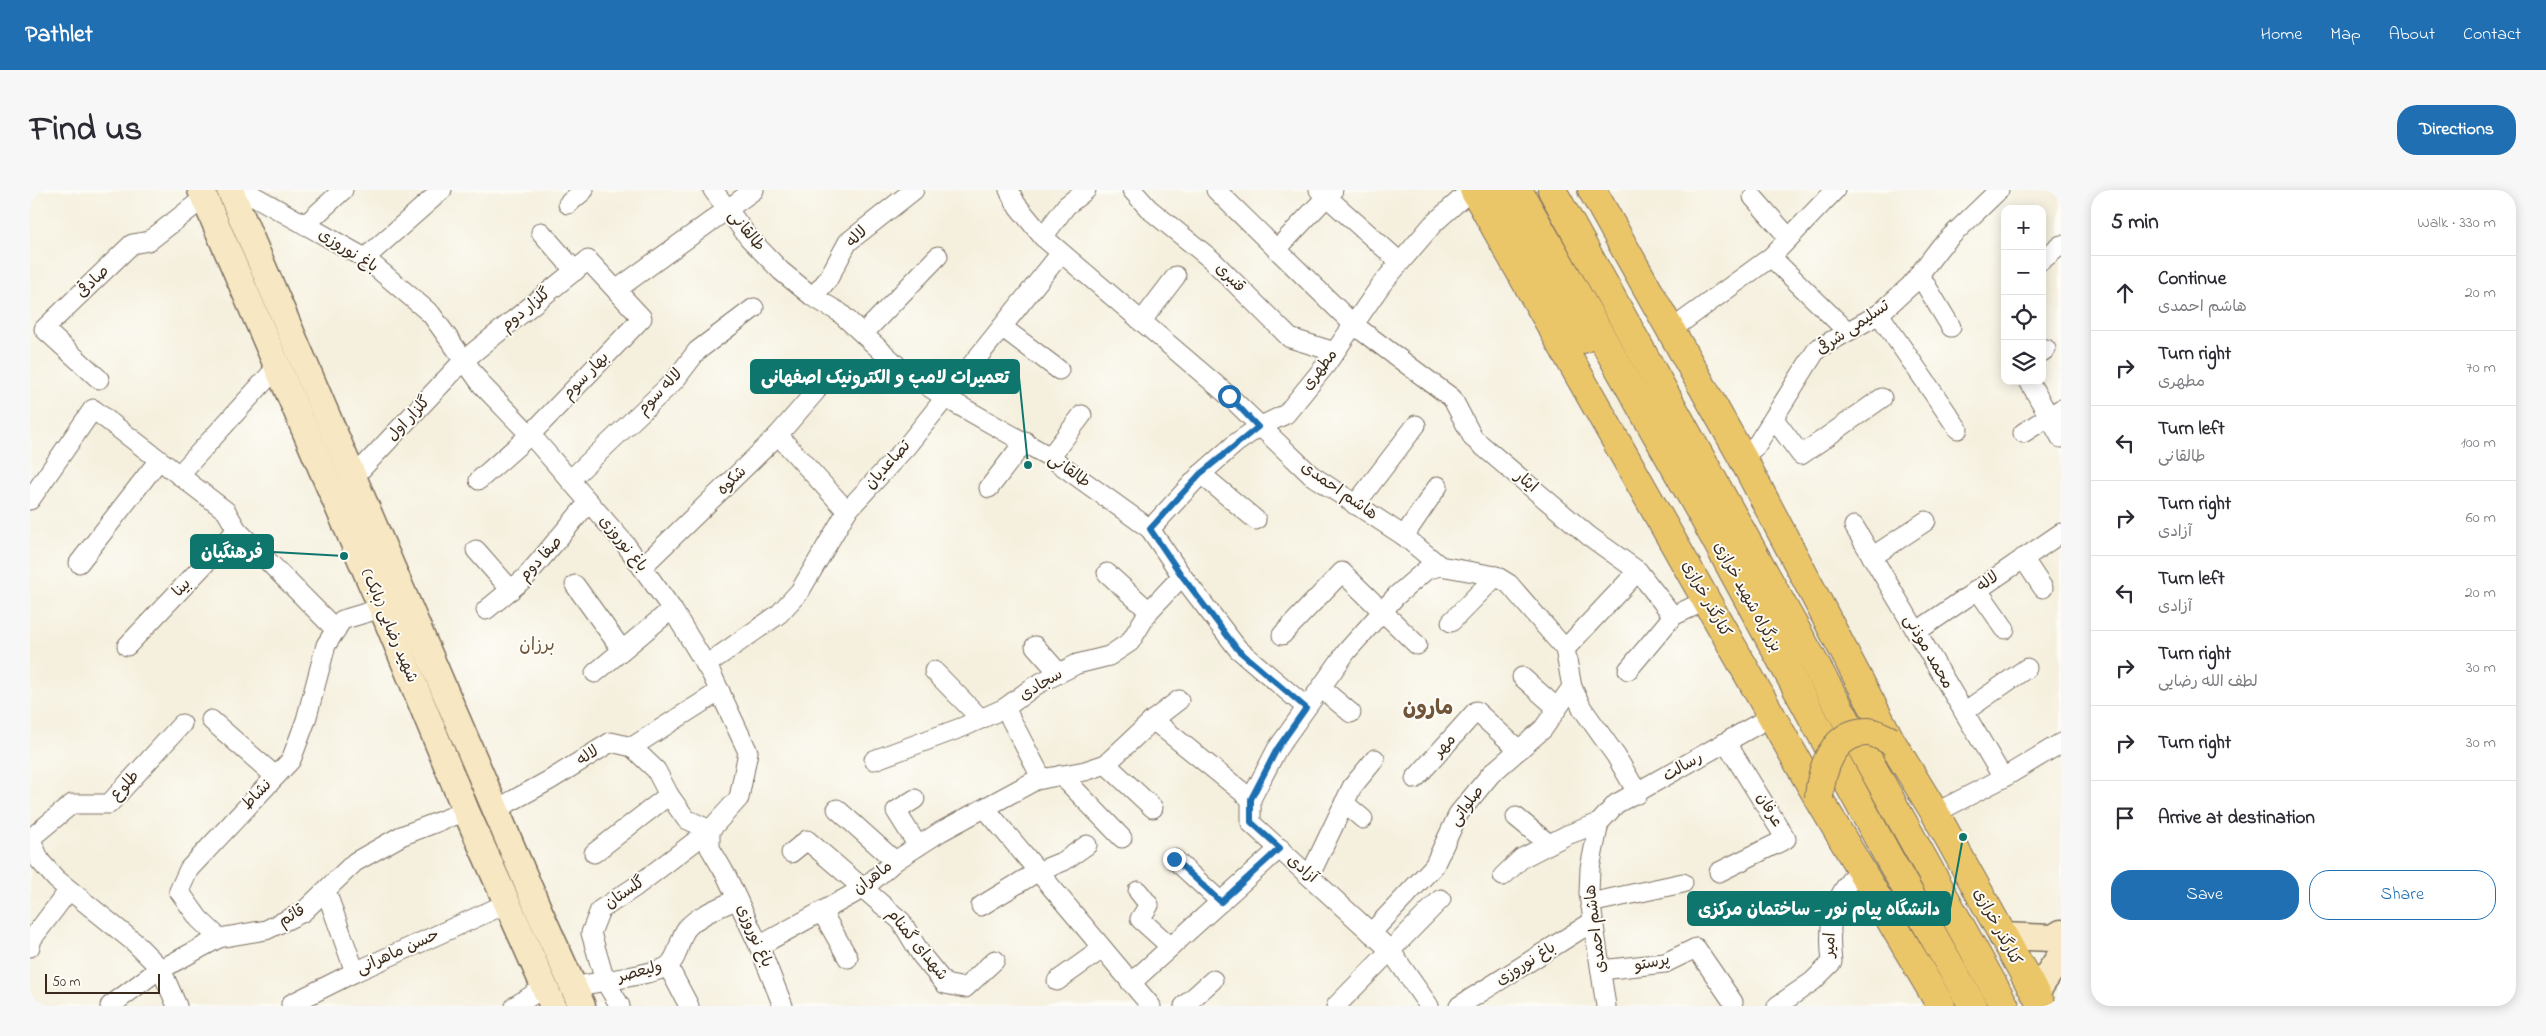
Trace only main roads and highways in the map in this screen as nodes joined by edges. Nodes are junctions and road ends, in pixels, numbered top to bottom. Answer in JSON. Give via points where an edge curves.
{"nodes":[{"id":1,"x":230,"y":190,"type":"edge"},
{"id":2,"x":1472,"y":190,"type":"edge"},
{"id":3,"x":1495,"y":190,"type":"edge"},
{"id":4,"x":1518,"y":190,"type":"edge"},
{"id":5,"x":1552,"y":190,"type":"edge"},
{"id":6,"x":1570,"y":190,"type":"edge"},
{"id":7,"x":1592,"y":190,"type":"edge"},
{"id":8,"x":202,"y":194,"type":"edge"},
{"id":9,"x":1666,"y":397,"type":"junction"},
{"id":10,"x":1705,"y":520,"type":"junction"},
{"id":11,"x":1891,"y":741,"type":"junction"},
{"id":12,"x":1819,"y":798,"type":"junction"},
{"id":13,"x":1889,"y":858,"type":"junction"},
{"id":14,"x":522,"y":913,"type":"junction"},
{"id":15,"x":1962,"y":927,"type":"junction"},
{"id":16,"x":2002,"y":936,"type":"junction"},
{"id":17,"x":2059,"y":945,"type":"edge"},
{"id":18,"x":1928,"y":994,"type":"edge"},
{"id":19,"x":549,"y":996,"type":"edge"},
{"id":20,"x":578,"y":996,"type":"edge"},
{"id":21,"x":2032,"y":1002,"type":"edge"},
{"id":22,"x":1941,"y":1006,"type":"edge"},
{"id":23,"x":1964,"y":1006,"type":"edge"},
{"id":24,"x":1973,"y":1006,"type":"edge"},
{"id":25,"x":2006,"y":1006,"type":"edge"}],
"edges":[{"from":1,"to":14,"type":"main road","name":"شهید رضایی (بابک)","via":[[497,809]]},
{"from":2,"to":12,"type":"main road","name":"کنارگذر خرازی"},
{"from":3,"to":10,"type":"main road","via":[[1559,303]]},
{"from":4,"to":10,"type":"main road","name":"بزرگراه شهید خرازی"},
{"from":5,"to":9,"type":"main road","name":"بزرگراه شهید خرازی"},
{"from":6,"to":9,"type":"main road"},
{"from":7,"to":11,"type":"main road","name":"کنارگذر خرازی","via":[[1742,457]]},
{"from":8,"to":14,"type":"main road","name":"شهید رضایی (بابک)","via":[[382,608],[466,811]]},
{"from":9,"to":15,"type":"main road","name":"بزرگراه شهید خرازی"},
{"from":10,"to":13,"type":"main road","name":"بزرگراه شهید خرازی"},
{"from":11,"to":12,"type":"main road","bridge":true,"via":[[1870,732],[1849,737],[1834,748],[1823,767]]},
{"from":11,"to":16,"type":"main road","name":"کنارگذر خرازی","via":[[1935,813]]},
{"from":12,"to":18,"type":"main road","name":"کنارگذر خرازی"},
{"from":13,"to":23,"type":"main road"},
{"from":13,"to":24,"type":"main road","name":"بزرگراه شهید خرازی"},
{"from":14,"to":19,"type":"main road","name":"شهید رضایی (بابک)"},
{"from":14,"to":20,"type":"main road","name":"شهید رضایی (بابک)"},
{"from":15,"to":21,"type":"main road"},
{"from":15,"to":25,"type":"main road","name":"بزرگراه شهید خرازی"},
{"from":16,"to":17,"type":"main road"},
{"from":16,"to":21,"type":"main road","name":"کنارگذر خرازی"},
{"from":17,"to":21,"type":"main road"},
{"from":18,"to":22,"type":"main road","name":"کنارگذر خرازی"}]}
